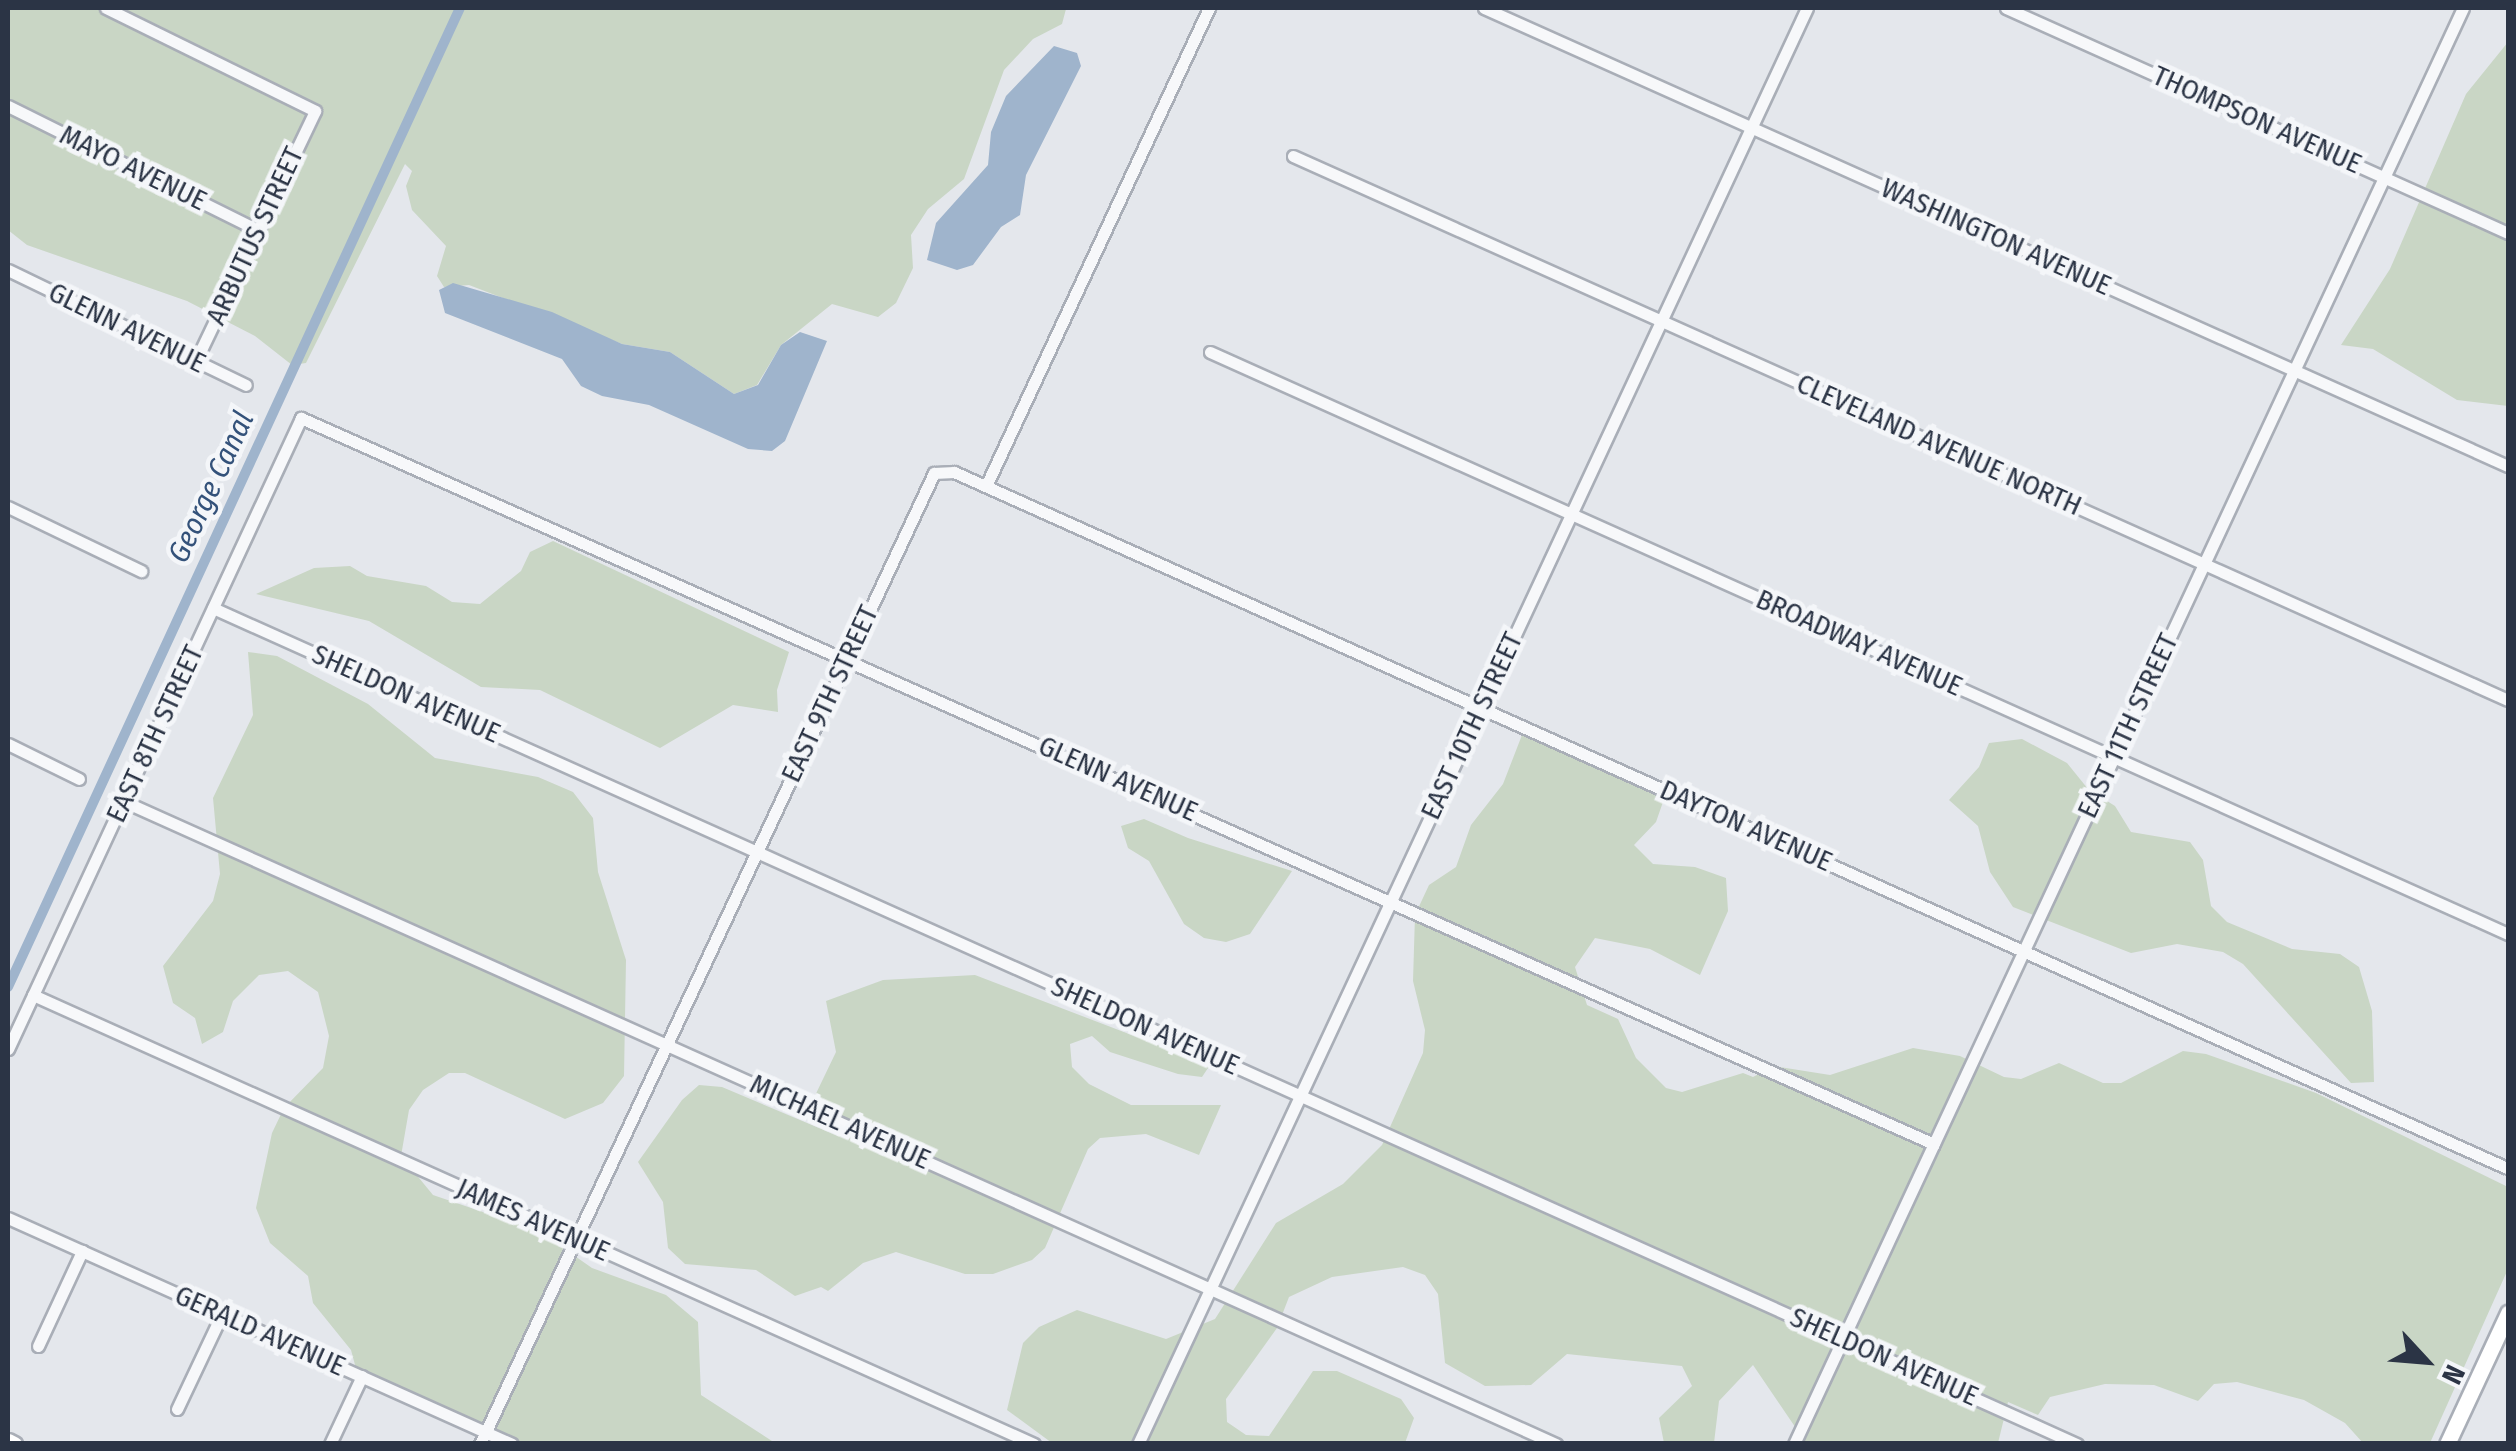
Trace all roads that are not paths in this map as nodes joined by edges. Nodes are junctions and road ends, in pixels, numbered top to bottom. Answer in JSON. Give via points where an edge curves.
{"nodes":[{"id":1,"x":106,"y":8,"type":"edge"},
{"id":2,"x":1209,"y":8,"type":"edge"},
{"id":3,"x":1484,"y":8,"type":"edge"},
{"id":4,"x":1807,"y":8,"type":"edge"},
{"id":5,"x":2006,"y":8,"type":"edge"},
{"id":6,"x":2463,"y":8,"type":"edge"},
{"id":7,"x":8,"y":106,"type":"edge"},
{"id":8,"x":1751,"y":128,"type":"junction"},
{"id":9,"x":1293,"y":156,"type":"dead end"},
{"id":10,"x":2384,"y":177,"type":"junction"},
{"id":11,"x":258,"y":230,"type":"junction"},
{"id":12,"x":2508,"y":232,"type":"edge"},
{"id":13,"x":8,"y":270,"type":"edge"},
{"id":14,"x":1661,"y":320,"type":"junction"},
{"id":15,"x":1210,"y":352,"type":"dead end"},
{"id":16,"x":196,"y":362,"type":"junction"},
{"id":17,"x":2294,"y":370,"type":"junction"},
{"id":18,"x":246,"y":385,"type":"dead end"},
{"id":19,"x":301,"y":418,"type":"joint"},
{"id":20,"x":2508,"y":466,"type":"edge"},
{"id":21,"x":986,"y":486,"type":"junction"},
{"id":22,"x":8,"y":507,"type":"edge"},
{"id":23,"x":1571,"y":514,"type":"junction"},
{"id":24,"x":2204,"y":564,"type":"junction"},
{"id":25,"x":141,"y":571,"type":"dead end"},
{"id":26,"x":213,"y":608,"type":"junction"},
{"id":27,"x":846,"y":658,"type":"junction"},
{"id":28,"x":2508,"y":700,"type":"edge"},
{"id":29,"x":1481,"y":708,"type":"junction"},
{"id":30,"x":8,"y":744,"type":"edge"},
{"id":31,"x":2113,"y":758,"type":"junction"},
{"id":32,"x":79,"y":779,"type":"dead end"},
{"id":33,"x":124,"y":801,"type":"junction"},
{"id":34,"x":756,"y":851,"type":"junction"},
{"id":35,"x":1390,"y":902,"type":"junction"},
{"id":36,"x":2508,"y":934,"type":"edge"},
{"id":37,"x":2024,"y":950,"type":"junction"},
{"id":38,"x":33,"y":995,"type":"junction"},
{"id":39,"x":666,"y":1044,"type":"junction"},
{"id":40,"x":8,"y":1049,"type":"edge"},
{"id":41,"x":1299,"y":1095,"type":"junction"},
{"id":42,"x":1934,"y":1144,"type":"junction"},
{"id":43,"x":2505,"y":1167,"type":"dead end"},
{"id":44,"x":8,"y":1218,"type":"edge"},
{"id":45,"x":576,"y":1238,"type":"junction"},
{"id":46,"x":82,"y":1251,"type":"junction"},
{"id":47,"x":1210,"y":1289,"type":"junction"},
{"id":48,"x":2508,"y":1313,"type":"edge"},
{"id":49,"x":222,"y":1314,"type":"junction"},
{"id":50,"x":1843,"y":1339,"type":"junction"},
{"id":51,"x":38,"y":1346,"type":"dead end"},
{"id":52,"x":362,"y":1376,"type":"junction"},
{"id":53,"x":177,"y":1409,"type":"dead end"},
{"id":54,"x":483,"y":1438,"type":"edge"},
{"id":55,"x":330,"y":1444,"type":"edge"},
{"id":56,"x":512,"y":1444,"type":"edge"},
{"id":57,"x":1034,"y":1444,"type":"edge"},
{"id":58,"x":1138,"y":1444,"type":"edge"},
{"id":59,"x":1556,"y":1444,"type":"edge"},
{"id":60,"x":1794,"y":1444,"type":"edge"},
{"id":61,"x":2076,"y":1444,"type":"edge"},
{"id":62,"x":2448,"y":1444,"type":"edge"}],
"edges":[{"from":1,"to":11,"type":"street","name":"ARBUTUS STREET","via":[[315,111]]},
{"from":2,"to":21,"type":"street"},
{"from":3,"to":8,"type":"street","name":"WASHINGTON AVENUE"},
{"from":4,"to":8,"type":"street","name":"EAST 10TH STREET"},
{"from":5,"to":10,"type":"street","name":"THOMPSON AVENUE"},
{"from":6,"to":10,"type":"street","name":"EAST 11TH STREET"},
{"from":7,"to":11,"type":"street","name":"MAYO AVENUE"},
{"from":8,"to":14,"type":"street","name":"EAST 10TH STREET"},
{"from":8,"to":17,"type":"street","name":"WASHINGTON AVENUE"},
{"from":9,"to":14,"type":"street","name":"CLEVELAND AVENUE NORTH"},
{"from":10,"to":12,"type":"street","name":"THOMPSON AVENUE"},
{"from":10,"to":17,"type":"street","name":"EAST 11TH STREET"},
{"from":11,"to":16,"type":"street","name":"ARBUTUS STREET"},
{"from":13,"to":16,"type":"street","name":"GLENN AVENUE"},
{"from":14,"to":23,"type":"street","name":"EAST 10TH STREET"},
{"from":14,"to":24,"type":"street","name":"CLEVELAND AVENUE NORTH"},
{"from":15,"to":23,"type":"street","name":"BROADWAY AVENUE"},
{"from":16,"to":18,"type":"street","name":"GLENN AVENUE"},
{"from":17,"to":20,"type":"street","name":"WASHINGTON AVENUE"},
{"from":17,"to":24,"type":"street","name":"EAST 11TH STREET"},
{"from":19,"to":26,"type":"street","name":"EAST 8TH STREET"},
{"from":19,"to":27,"type":"street","name":"GLENN AVENUE"},
{"from":21,"to":27,"type":"street","name":"EAST 9TH STREET","via":[[954,472],[934,473]]},
{"from":21,"to":29,"type":"street","name":"DAYTON AVENUE"},
{"from":22,"to":25,"type":"street"},
{"from":23,"to":29,"type":"street","name":"EAST 10TH STREET"},
{"from":23,"to":31,"type":"street","name":"BROADWAY AVENUE"},
{"from":24,"to":28,"type":"street","name":"CLEVELAND AVENUE NORTH"},
{"from":24,"to":31,"type":"street","name":"EAST 11TH STREET"},
{"from":26,"to":33,"type":"street","name":"EAST 8TH STREET"},
{"from":26,"to":34,"type":"street","name":"SHELDON AVENUE"},
{"from":27,"to":34,"type":"street","name":"EAST 9TH STREET"},
{"from":27,"to":35,"type":"street","name":"GLENN AVENUE"},
{"from":29,"to":35,"type":"street","name":"EAST 10TH STREET"},
{"from":29,"to":37,"type":"street","name":"DAYTON AVENUE"},
{"from":30,"to":32,"type":"street"},
{"from":31,"to":36,"type":"street","name":"BROADWAY AVENUE"},
{"from":31,"to":37,"type":"street","name":"EAST 11TH STREET"},
{"from":33,"to":38,"type":"street","name":"EAST 8TH STREET"},
{"from":33,"to":39,"type":"street","name":"MICHAEL AVENUE"},
{"from":34,"to":39,"type":"street","name":"EAST 9TH STREET"},
{"from":34,"to":41,"type":"street","name":"SHELDON AVENUE"},
{"from":35,"to":41,"type":"street","name":"EAST 10TH STREET"},
{"from":35,"to":42,"type":"street","name":"GLENN AVENUE"},
{"from":37,"to":42,"type":"street","name":"EAST 11TH STREET"},
{"from":37,"to":43,"type":"street","name":"DAYTON AVENUE"},
{"from":38,"to":40,"type":"street","name":"EAST 8TH STREET"},
{"from":38,"to":45,"type":"street","name":"JAMES AVENUE"},
{"from":39,"to":45,"type":"street","name":"EAST 9TH STREET"},
{"from":39,"to":47,"type":"street","name":"MICHAEL AVENUE"},
{"from":41,"to":47,"type":"street","name":"EAST 10TH STREET"},
{"from":41,"to":50,"type":"street","name":"SHELDON AVENUE"},
{"from":42,"to":50,"type":"street","name":"EAST 11TH STREET"},
{"from":44,"to":46,"type":"street","name":"GERALD AVENUE"},
{"from":45,"to":54,"type":"street","name":"EAST 9TH STREET"},
{"from":45,"to":57,"type":"street","name":"JAMES AVENUE"},
{"from":46,"to":49,"type":"street","name":"GERALD AVENUE"},
{"from":46,"to":51,"type":"street"},
{"from":47,"to":58,"type":"street","name":"EAST 10TH STREET"},
{"from":47,"to":59,"type":"street","name":"MICHAEL AVENUE"},
{"from":48,"to":62,"type":"street"},
{"from":49,"to":52,"type":"street","name":"GERALD AVENUE"},
{"from":49,"to":53,"type":"street"},
{"from":50,"to":60,"type":"street","name":"EAST 11TH STREET"},
{"from":50,"to":61,"type":"street","name":"SHELDON AVENUE"},
{"from":52,"to":54,"type":"street","name":"GERALD AVENUE"},
{"from":52,"to":55,"type":"street"},
{"from":54,"to":56,"type":"street","name":"GERALD AVENUE"}]}
